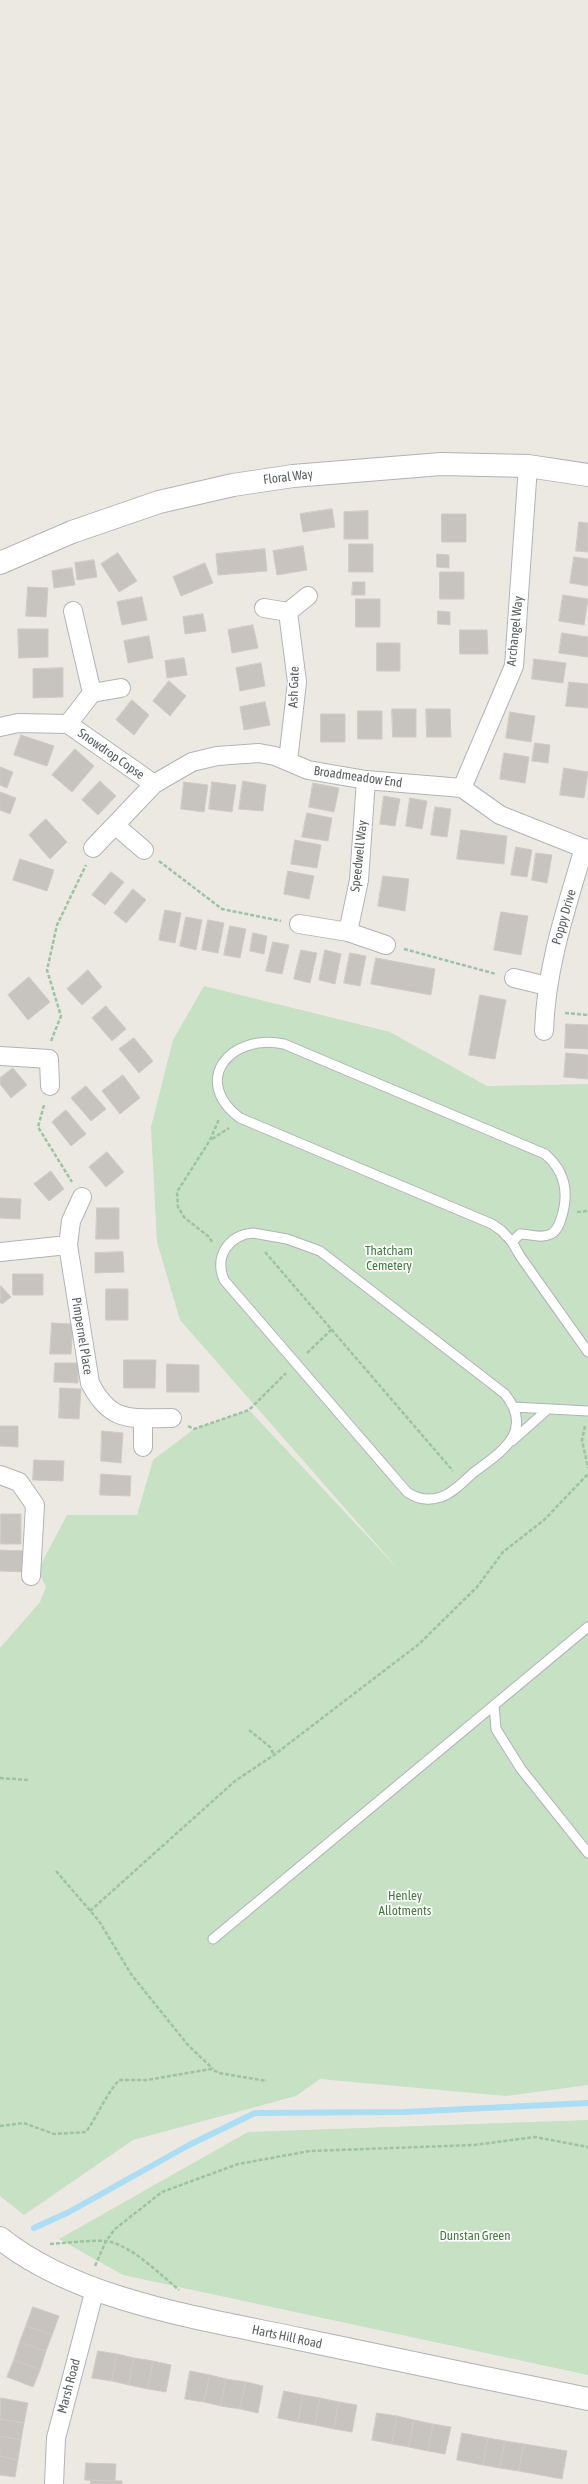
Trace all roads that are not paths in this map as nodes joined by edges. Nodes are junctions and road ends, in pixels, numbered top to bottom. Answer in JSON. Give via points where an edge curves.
{"nodes":[{"id":1,"x":528,"y":466,"type":"junction"},
{"id":2,"x":588,"y":475,"type":"edge"},
{"id":3,"x":0,"y":563,"type":"edge"},
{"id":4,"x":308,"y":596,"type":"dead end"},
{"id":5,"x":264,"y":608,"type":"dead end"},
{"id":6,"x":73,"y":611,"type":"dead end"},
{"id":7,"x":288,"y":612,"type":"junction"},
{"id":8,"x":121,"y":688,"type":"dead end"},
{"id":9,"x":92,"y":694,"type":"junction"},
{"id":10,"x":68,"y":724,"type":"junction"},
{"id":11,"x":0,"y":728,"type":"edge"},
{"id":12,"x":288,"y":761,"type":"junction"},
{"id":13,"x":366,"y":780,"type":"junction"},
{"id":14,"x":154,"y":784,"type":"junction"},
{"id":15,"x":462,"y":788,"type":"junction"},
{"id":16,"x":115,"y":825,"type":"junction"},
{"id":17,"x":93,"y":848,"type":"road end"},
{"id":18,"x":586,"y":849,"type":"edge"},
{"id":19,"x":144,"y":850,"type":"road end"},
{"id":20,"x":299,"y":924,"type":"road end"},
{"id":21,"x":348,"y":932,"type":"junction"},
{"id":22,"x":386,"y":945,"type":"road end"},
{"id":23,"x":514,"y":978,"type":"road end"},
{"id":24,"x":547,"y":986,"type":"junction"},
{"id":25,"x":544,"y":1031,"type":"dead end"},
{"id":26,"x":0,"y":1056,"type":"edge"},
{"id":27,"x":50,"y":1086,"type":"road end"},
{"id":28,"x":82,"y":1197,"type":"road end"},
{"id":29,"x":512,"y":1242,"type":"junction"},
{"id":30,"x":68,"y":1244,"type":"junction"},
{"id":31,"x":0,"y":1252,"type":"edge"},
{"id":32,"x":588,"y":1352,"type":"edge"},
{"id":33,"x":513,"y":1407,"type":"junction"},
{"id":34,"x":548,"y":1409,"type":"junction"},
{"id":35,"x":588,"y":1411,"type":"edge"},
{"id":36,"x":143,"y":1418,"type":"junction"},
{"id":37,"x":172,"y":1418,"type":"road end"},
{"id":38,"x":511,"y":1442,"type":"junction"},
{"id":39,"x":143,"y":1447,"type":"dead end"},
{"id":40,"x":0,"y":1475,"type":"edge"},
{"id":41,"x":31,"y":1576,"type":"dead end"},
{"id":42,"x":588,"y":1627,"type":"edge"},
{"id":43,"x":494,"y":1705,"type":"junction"},
{"id":44,"x":588,"y":1853,"type":"edge"},
{"id":45,"x":213,"y":1939,"type":"dead end"},
{"id":46,"x":8,"y":2244,"type":"edge"},
{"id":47,"x":91,"y":2288,"type":"junction"},
{"id":48,"x":588,"y":2399,"type":"edge"},
{"id":49,"x":54,"y":2484,"type":"edge"}],
"edges":[{"from":1,"to":2,"type":"street","name":"Floral Way"},
{"from":1,"to":3,"type":"street","name":"Floral Way","via":[[441,464],[293,476],[233,485],[159,502],[72,532]]},
{"from":1,"to":15,"type":"street","name":"Archangel Way","via":[[514,666]]},
{"from":4,"to":7,"type":"street"},
{"from":5,"to":7,"type":"street"},
{"from":6,"to":9,"type":"street"},
{"from":7,"to":12,"type":"street","name":"Ash Gate","via":[[297,682]]},
{"from":8,"to":9,"type":"street"},
{"from":9,"to":10,"type":"street","name":"Snowdrop Copse"},
{"from":10,"to":11,"type":"street","name":"Snowdrop Copse","via":[[18,723]]},
{"from":10,"to":14,"type":"street","name":"Snowdrop Copse"},
{"from":12,"to":13,"type":"street","name":"Broadmeadow End","via":[[308,770]]},
{"from":12,"to":14,"type":"street","name":"Broadmeadow End","via":[[258,754],[217,756],[192,762]]},
{"from":13,"to":15,"type":"street","name":"Broadmeadow End"},
{"from":13,"to":21,"type":"street","name":"Speedwell Way","via":[[359,880]]},
{"from":14,"to":16,"type":"street","name":"Broadmeadow End"},
{"from":15,"to":18,"type":"street","via":[[500,815]]},
{"from":16,"to":17,"type":"street","name":"Broadmeadow End"},
{"from":16,"to":19,"type":"street"},
{"from":18,"to":24,"type":"street","name":"Poppy Drive","via":[[556,941]]},
{"from":20,"to":21,"type":"street"},
{"from":21,"to":22,"type":"street"},
{"from":23,"to":24,"type":"street"},
{"from":24,"to":25,"type":"street","name":"Poppy Drive"},
{"from":26,"to":27,"type":"street","via":[[49,1052]]},
{"from":28,"to":30,"type":"street","name":"Pimpernel Place","via":[[71,1221]]},
{"from":29,"to":29,"type":"lane","via":[[520,1234],[542,1237],[552,1234],[558,1227],[565,1206],[564,1183],[554,1161],[546,1154],[284,1044],[274,1042],[244,1046],[228,1055],[220,1069],[219,1089],[232,1112],[245,1121],[492,1224],[502,1230]]},
{"from":29,"to":32,"type":"lane"},
{"from":30,"to":31,"type":"street"},
{"from":30,"to":36,"type":"street","name":"Pimpernel Place","via":[[90,1383],[99,1401],[111,1411],[126,1418]]},
{"from":33,"to":34,"type":"lane"},
{"from":33,"to":38,"type":"lane","via":[[516,1427]]},
{"from":33,"to":38,"type":"lane","via":[[505,1394],[320,1251],[287,1239],[249,1233],[234,1238],[227,1245],[221,1260],[222,1274],[228,1286],[407,1492],[423,1499],[434,1499],[447,1494]]},
{"from":34,"to":35,"type":"lane"},
{"from":34,"to":38,"type":"lane"},
{"from":36,"to":37,"type":"street","name":"Pimpernel Place"},
{"from":36,"to":39,"type":"street"},
{"from":40,"to":41,"type":"street","via":[[19,1482],[35,1505]]},
{"from":42,"to":43,"type":"lane"},
{"from":43,"to":44,"type":"lane","via":[[496,1729],[521,1769]]},
{"from":43,"to":45,"type":"lane"},
{"from":46,"to":47,"type":"street","name":"Harts Hill Road"},
{"from":47,"to":48,"type":"street","name":"Harts Hill Road","via":[[168,2311]]},
{"from":47,"to":49,"type":"street","name":"Marsh Road","via":[[56,2438]]}]}
